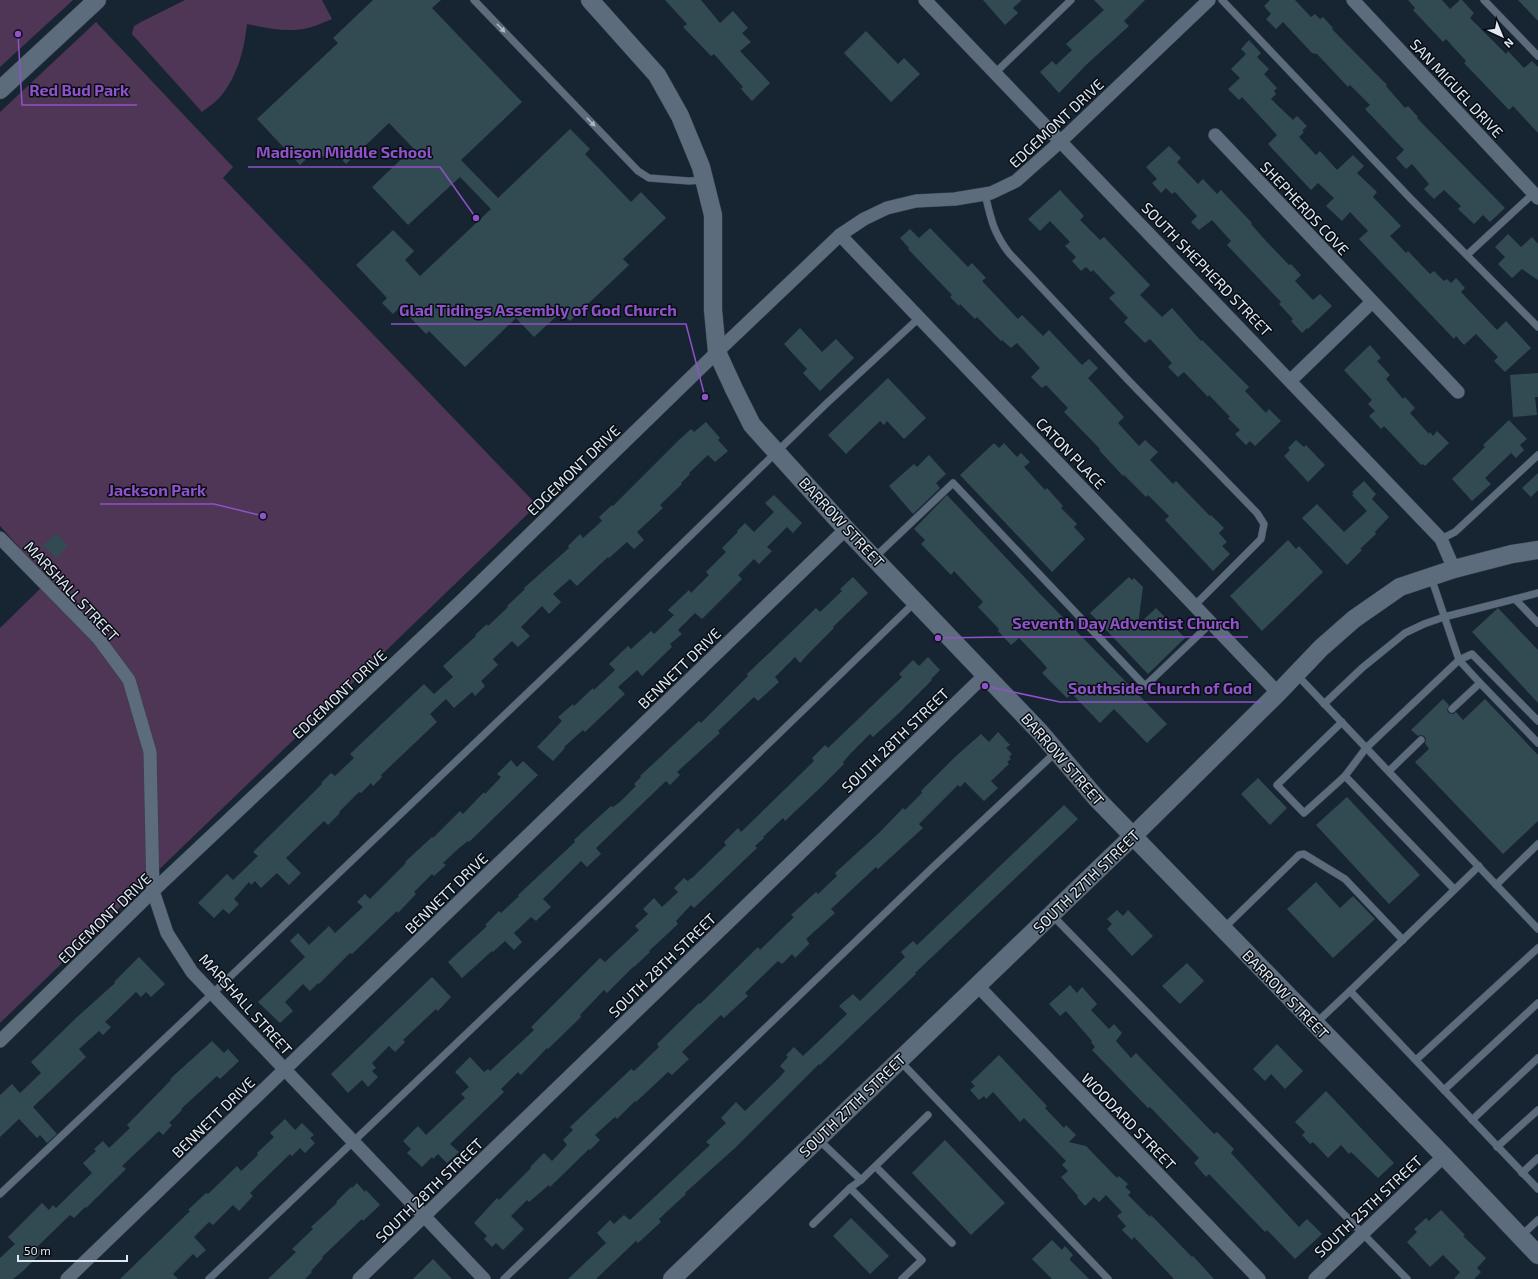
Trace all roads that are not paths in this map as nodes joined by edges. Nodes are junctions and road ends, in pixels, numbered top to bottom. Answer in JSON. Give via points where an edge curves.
{"nodes":[{"id":1,"x":97,"y":0,"type":"edge"},
{"id":2,"x":474,"y":0,"type":"edge"},
{"id":3,"x":590,"y":0,"type":"edge"},
{"id":4,"x":925,"y":0,"type":"edge"},
{"id":5,"x":1071,"y":0,"type":"edge"},
{"id":6,"x":1209,"y":0,"type":"edge"},
{"id":7,"x":1222,"y":0,"type":"edge"},
{"id":8,"x":1352,"y":0,"type":"edge"},
{"id":9,"x":1484,"y":0,"type":"edge"},
{"id":10,"x":1538,"y":56,"type":"edge"},
{"id":11,"x":995,"y":73,"type":"junction"},
{"id":12,"x":0,"y":90,"type":"edge"},
{"id":13,"x":1215,"y":136,"type":"dead end"},
{"id":14,"x":1061,"y":141,"type":"junction"},
{"id":15,"x":704,"y":180,"type":"junction"},
{"id":16,"x":1536,"y":193,"type":"edge"},
{"id":17,"x":985,"y":194,"type":"junction"},
{"id":18,"x":840,"y":235,"type":"junction"},
{"id":19,"x":1467,"y":255,"type":"junction"},
{"id":20,"x":1372,"y":302,"type":"junction"},
{"id":21,"x":919,"y":318,"type":"junction"},
{"id":22,"x":1538,"y":327,"type":"edge"},
{"id":23,"x":717,"y":352,"type":"junction"},
{"id":24,"x":1291,"y":380,"type":"junction"},
{"id":25,"x":1458,"y":392,"type":"dead end"},
{"id":26,"x":777,"y":452,"type":"junction"},
{"id":27,"x":1538,"y":455,"type":"edge"},
{"id":28,"x":846,"y":529,"type":"junction"},
{"id":29,"x":0,"y":538,"type":"edge"},
{"id":30,"x":1441,"y":539,"type":"junction"},
{"id":31,"x":1535,"y":553,"type":"edge"},
{"id":32,"x":874,"y":558,"type":"junction"},
{"id":33,"x":1454,"y":569,"type":"junction"},
{"id":34,"x":1431,"y":576,"type":"junction"},
{"id":35,"x":1538,"y":593,"type":"edge"},
{"id":36,"x":1515,"y":599,"type":"junction"},
{"id":37,"x":916,"y":601,"type":"junction"},
{"id":38,"x":1194,"y":606,"type":"junction"},
{"id":39,"x":1444,"y":617,"type":"junction"},
{"id":40,"x":1211,"y":623,"type":"junction"},
{"id":41,"x":1538,"y":623,"type":"edge"},
{"id":42,"x":1459,"y":660,"type":"junction"},
{"id":43,"x":986,"y":674,"type":"junction"},
{"id":44,"x":1296,"y":674,"type":"junction"},
{"id":45,"x":1480,"y":684,"type":"junction"},
{"id":46,"x":1278,"y":693,"type":"junction"},
{"id":47,"x":1324,"y":704,"type":"junction"},
{"id":48,"x":1452,"y":709,"type":"dead end"},
{"id":49,"x":1538,"y":721,"type":"edge"},
{"id":50,"x":1342,"y":722,"type":"junction"},
{"id":51,"x":1421,"y":740,"type":"dead end"},
{"id":52,"x":1538,"y":743,"type":"edge"},
{"id":53,"x":1366,"y":748,"type":"junction"},
{"id":54,"x":1056,"y":752,"type":"junction"},
{"id":55,"x":1389,"y":771,"type":"junction"},
{"id":56,"x":1345,"y":776,"type":"junction"},
{"id":57,"x":1133,"y":836,"type":"junction"},
{"id":58,"x":1538,"y":844,"type":"edge"},
{"id":59,"x":1478,"y":866,"type":"junction"},
{"id":60,"x":1496,"y":885,"type":"junction"},
{"id":61,"x":1454,"y":889,"type":"junction"},
{"id":62,"x":153,"y":891,"type":"junction"},
{"id":63,"x":1051,"y":914,"type":"junction"},
{"id":64,"x":1538,"y":929,"type":"edge"},
{"id":65,"x":1223,"y":930,"type":"junction"},
{"id":66,"x":1403,"y":940,"type":"junction"},
{"id":67,"x":1538,"y":948,"type":"edge"},
{"id":68,"x":977,"y":985,"type":"junction"},
{"id":69,"x":1350,"y":991,"type":"junction"},
{"id":70,"x":212,"y":994,"type":"junction"},
{"id":71,"x":1538,"y":1003,"type":"edge"},
{"id":72,"x":1315,"y":1024,"type":"junction"},
{"id":73,"x":0,"y":1041,"type":"edge"},
{"id":74,"x":1538,"y":1058,"type":"edge"},
{"id":75,"x":899,"y":1060,"type":"junction"},
{"id":76,"x":1416,"y":1060,"type":"junction"},
{"id":77,"x":285,"y":1070,"type":"junction"},
{"id":78,"x":1444,"y":1090,"type":"junction"},
{"id":79,"x":1538,"y":1110,"type":"edge"},
{"id":80,"x":928,"y":1115,"type":"dead end"},
{"id":81,"x":1472,"y":1120,"type":"junction"},
{"id":82,"x":817,"y":1138,"type":"junction"},
{"id":83,"x":353,"y":1142,"type":"junction"},
{"id":84,"x":1497,"y":1147,"type":"junction"},
{"id":85,"x":1444,"y":1156,"type":"junction"},
{"id":86,"x":1538,"y":1158,"type":"edge"},
{"id":87,"x":876,"y":1167,"type":"junction"},
{"id":88,"x":1522,"y":1173,"type":"junction"},
{"id":89,"x":861,"y":1180,"type":"junction"},
{"id":90,"x":850,"y":1188,"type":"junction"},
{"id":91,"x":1538,"y":1189,"type":"edge"},
{"id":92,"x":0,"y":1194,"type":"edge"},
{"id":93,"x":424,"y":1217,"type":"junction"},
{"id":94,"x":1538,"y":1220,"type":"edge"},
{"id":95,"x":813,"y":1224,"type":"dead end"},
{"id":96,"x":1363,"y":1234,"type":"junction"},
{"id":97,"x":1520,"y":1236,"type":"junction"},
{"id":98,"x":952,"y":1243,"type":"dead end"},
{"id":99,"x":1538,"y":1255,"type":"edge"},
{"id":100,"x":67,"y":1279,"type":"edge"},
{"id":101,"x":209,"y":1279,"type":"edge"},
{"id":102,"x":360,"y":1279,"type":"edge"},
{"id":103,"x":484,"y":1279,"type":"edge"},
{"id":104,"x":504,"y":1279,"type":"edge"},
{"id":105,"x":672,"y":1279,"type":"edge"},
{"id":106,"x":902,"y":1279,"type":"edge"},
{"id":107,"x":1108,"y":1279,"type":"edge"},
{"id":108,"x":1259,"y":1279,"type":"edge"},
{"id":109,"x":1315,"y":1279,"type":"edge"},
{"id":110,"x":1407,"y":1279,"type":"edge"}],
"edges":[{"from":1,"to":12,"type":"main road"},
{"from":2,"to":15,"type":"lane","one_way":true,"via":[[638,172],[649,178]]},
{"from":3,"to":15,"type":"main road","name":"BARROW STREET","via":[[657,75],[680,116]]},
{"from":4,"to":11,"type":"street","name":"SOUTH SHEPHERD STREET"},
{"from":5,"to":11,"type":"lane"},
{"from":6,"to":14,"type":"street","name":"EDGEMONT DRIVE"},
{"from":7,"to":19,"type":"lane"},
{"from":8,"to":16,"type":"street","name":"SAN MIGUEL DRIVE"},
{"from":9,"to":10,"type":"lane"},
{"from":11,"to":14,"type":"street","name":"SOUTH SHEPHERD STREET"},
{"from":13,"to":20,"type":"street","name":"SHEPHERDS COVE"},
{"from":14,"to":17,"type":"street","name":"EDGEMONT DRIVE","via":[[1016,181]]},
{"from":14,"to":24,"type":"street","name":"SOUTH SHEPHERD STREET"},
{"from":15,"to":23,"type":"main road","name":"BARROW STREET","via":[[713,215],[713,310]]},
{"from":16,"to":19,"type":"lane"},
{"from":17,"to":18,"type":"street","name":"EDGEMONT DRIVE","via":[[955,200],[916,201],[887,208]]},
{"from":17,"to":38,"type":"lane","via":[[998,239],[1009,253],[1257,513],[1264,524],[1260,538]]},
{"from":18,"to":21,"type":"street","name":"CATON PLACE"},
{"from":18,"to":23,"type":"street","name":"EDGEMONT DRIVE"},
{"from":19,"to":22,"type":"lane"},
{"from":20,"to":24,"type":"street"},
{"from":20,"to":25,"type":"street","name":"SHEPHERDS COVE"},
{"from":21,"to":26,"type":"lane"},
{"from":21,"to":38,"type":"street","name":"CATON PLACE"},
{"from":23,"to":26,"type":"main road","name":"BARROW STREET","via":[[752,425]]},
{"from":23,"to":62,"type":"street","name":"EDGEMONT DRIVE","via":[[461,601]]},
{"from":24,"to":30,"type":"street","name":"SOUTH SHEPHERD STREET"},
{"from":26,"to":28,"type":"main road","name":"BARROW STREET"},
{"from":26,"to":70,"type":"lane"},
{"from":27,"to":30,"type":"lane","via":[[1455,532]]},
{"from":28,"to":32,"type":"main road","name":"BARROW STREET"},
{"from":28,"to":77,"type":"street","name":"BENNETT DRIVE"},
{"from":29,"to":62,"type":"street","name":"MARSHALL STREET","via":[[98,638],[129,680],[150,752]]},
{"from":30,"to":33,"type":"street","name":"SOUTH SHEPHERD STREET"},
{"from":31,"to":33,"type":"main road","name":"SOUTH 27TH STREET","via":[[1512,554]]},
{"from":32,"to":37,"type":"main road","name":"BARROW STREET"},
{"from":32,"to":40,"type":"lane","via":[[953,483],[1145,686]]},
{"from":33,"to":34,"type":"main road","name":"SOUTH 27TH STREET"},
{"from":34,"to":39,"type":"lane"},
{"from":34,"to":44,"type":"main road","name":"SOUTH 27TH STREET","via":[[1400,587],[1354,619]]},
{"from":35,"to":36,"type":"lane"},
{"from":36,"to":39,"type":"lane"},
{"from":36,"to":41,"type":"lane"},
{"from":37,"to":43,"type":"main road","name":"BARROW STREET"},
{"from":37,"to":83,"type":"lane"},
{"from":38,"to":40,"type":"street","name":"CATON PLACE"},
{"from":39,"to":42,"type":"lane"},
{"from":39,"to":47,"type":"lane","via":[[1406,633],[1362,668]]},
{"from":40,"to":46,"type":"street","name":"CATON PLACE"},
{"from":42,"to":45,"type":"lane"},
{"from":42,"to":49,"type":"lane","via":[[1472,654]]},
{"from":42,"to":53,"type":"lane"},
{"from":43,"to":54,"type":"main road","name":"BARROW STREET"},
{"from":43,"to":93,"type":"street","name":"SOUTH 28TH STREET"},
{"from":44,"to":46,"type":"main road","name":"SOUTH 27TH STREET"},
{"from":44,"to":47,"type":"lane"},
{"from":45,"to":48,"type":"lane"},
{"from":45,"to":52,"type":"lane"},
{"from":46,"to":57,"type":"main road","name":"SOUTH 27TH STREET"},
{"from":47,"to":50,"type":"lane"},
{"from":50,"to":53,"type":"lane"},
{"from":50,"to":56,"type":"lane","via":[[1277,785],[1304,813]]},
{"from":51,"to":55,"type":"lane"},
{"from":53,"to":55,"type":"lane"},
{"from":53,"to":56,"type":"lane"},
{"from":54,"to":57,"type":"main road","name":"BARROW STREET","via":[[1096,799]]},
{"from":54,"to":104,"type":"lane"},
{"from":55,"to":59,"type":"lane"},
{"from":56,"to":61,"type":"lane"},
{"from":57,"to":63,"type":"main road","name":"SOUTH 27TH STREET"},
{"from":57,"to":65,"type":"main road","name":"BARROW STREET"},
{"from":58,"to":60,"type":"lane"},
{"from":59,"to":60,"type":"lane"},
{"from":59,"to":61,"type":"lane"},
{"from":60,"to":64,"type":"lane"},
{"from":61,"to":66,"type":"lane"},
{"from":62,"to":70,"type":"street","name":"MARSHALL STREET","via":[[167,933],[192,972]]},
{"from":62,"to":73,"type":"street","name":"EDGEMONT DRIVE"},
{"from":63,"to":68,"type":"main road","name":"SOUTH 27TH STREET"},
{"from":63,"to":96,"type":"lane"},
{"from":65,"to":66,"type":"lane","via":[[1299,855],[1304,854],[1346,879]]},
{"from":65,"to":72,"type":"main road","name":"BARROW STREET"},
{"from":66,"to":69,"type":"lane"},
{"from":67,"to":76,"type":"lane"},
{"from":68,"to":75,"type":"main road","name":"SOUTH 27TH STREET"},
{"from":68,"to":108,"type":"street","name":"WOODARD STREET"},
{"from":69,"to":72,"type":"lane"},
{"from":69,"to":76,"type":"lane"},
{"from":70,"to":77,"type":"street","name":"MARSHALL STREET"},
{"from":70,"to":92,"type":"lane"},
{"from":71,"to":78,"type":"lane"},
{"from":72,"to":85,"type":"main road","name":"BARROW STREET"},
{"from":74,"to":81,"type":"lane"},
{"from":75,"to":82,"type":"main road","name":"SOUTH 27TH STREET"},
{"from":75,"to":107,"type":"lane"},
{"from":76,"to":78,"type":"lane"},
{"from":77,"to":83,"type":"street","name":"MARSHALL STREET"},
{"from":77,"to":100,"type":"street","name":"BENNETT DRIVE"},
{"from":78,"to":81,"type":"lane"},
{"from":79,"to":84,"type":"lane"},
{"from":80,"to":87,"type":"lane"},
{"from":81,"to":84,"type":"lane"},
{"from":82,"to":89,"type":"lane"},
{"from":82,"to":105,"type":"main road","name":"SOUTH 27TH STREET"},
{"from":83,"to":93,"type":"street","name":"MARSHALL STREET"},
{"from":83,"to":101,"type":"lane"},
{"from":84,"to":88,"type":"lane"},
{"from":85,"to":96,"type":"street","name":"SOUTH 25TH STREET"},
{"from":85,"to":97,"type":"main road","name":"BARROW STREET"},
{"from":86,"to":88,"type":"lane"},
{"from":87,"to":89,"type":"lane"},
{"from":87,"to":98,"type":"lane"},
{"from":88,"to":91,"type":"lane"},
{"from":89,"to":90,"type":"lane"},
{"from":90,"to":95,"type":"lane"},
{"from":90,"to":106,"type":"lane","via":[[922,1260]]},
{"from":93,"to":102,"type":"street","name":"SOUTH 28TH STREET"},
{"from":93,"to":103,"type":"street","name":"MARSHALL STREET"},
{"from":94,"to":97,"type":"lane"},
{"from":96,"to":109,"type":"street","name":"SOUTH 25TH STREET"},
{"from":96,"to":110,"type":"lane"},
{"from":97,"to":99,"type":"main road","name":"BARROW STREET"}]}
